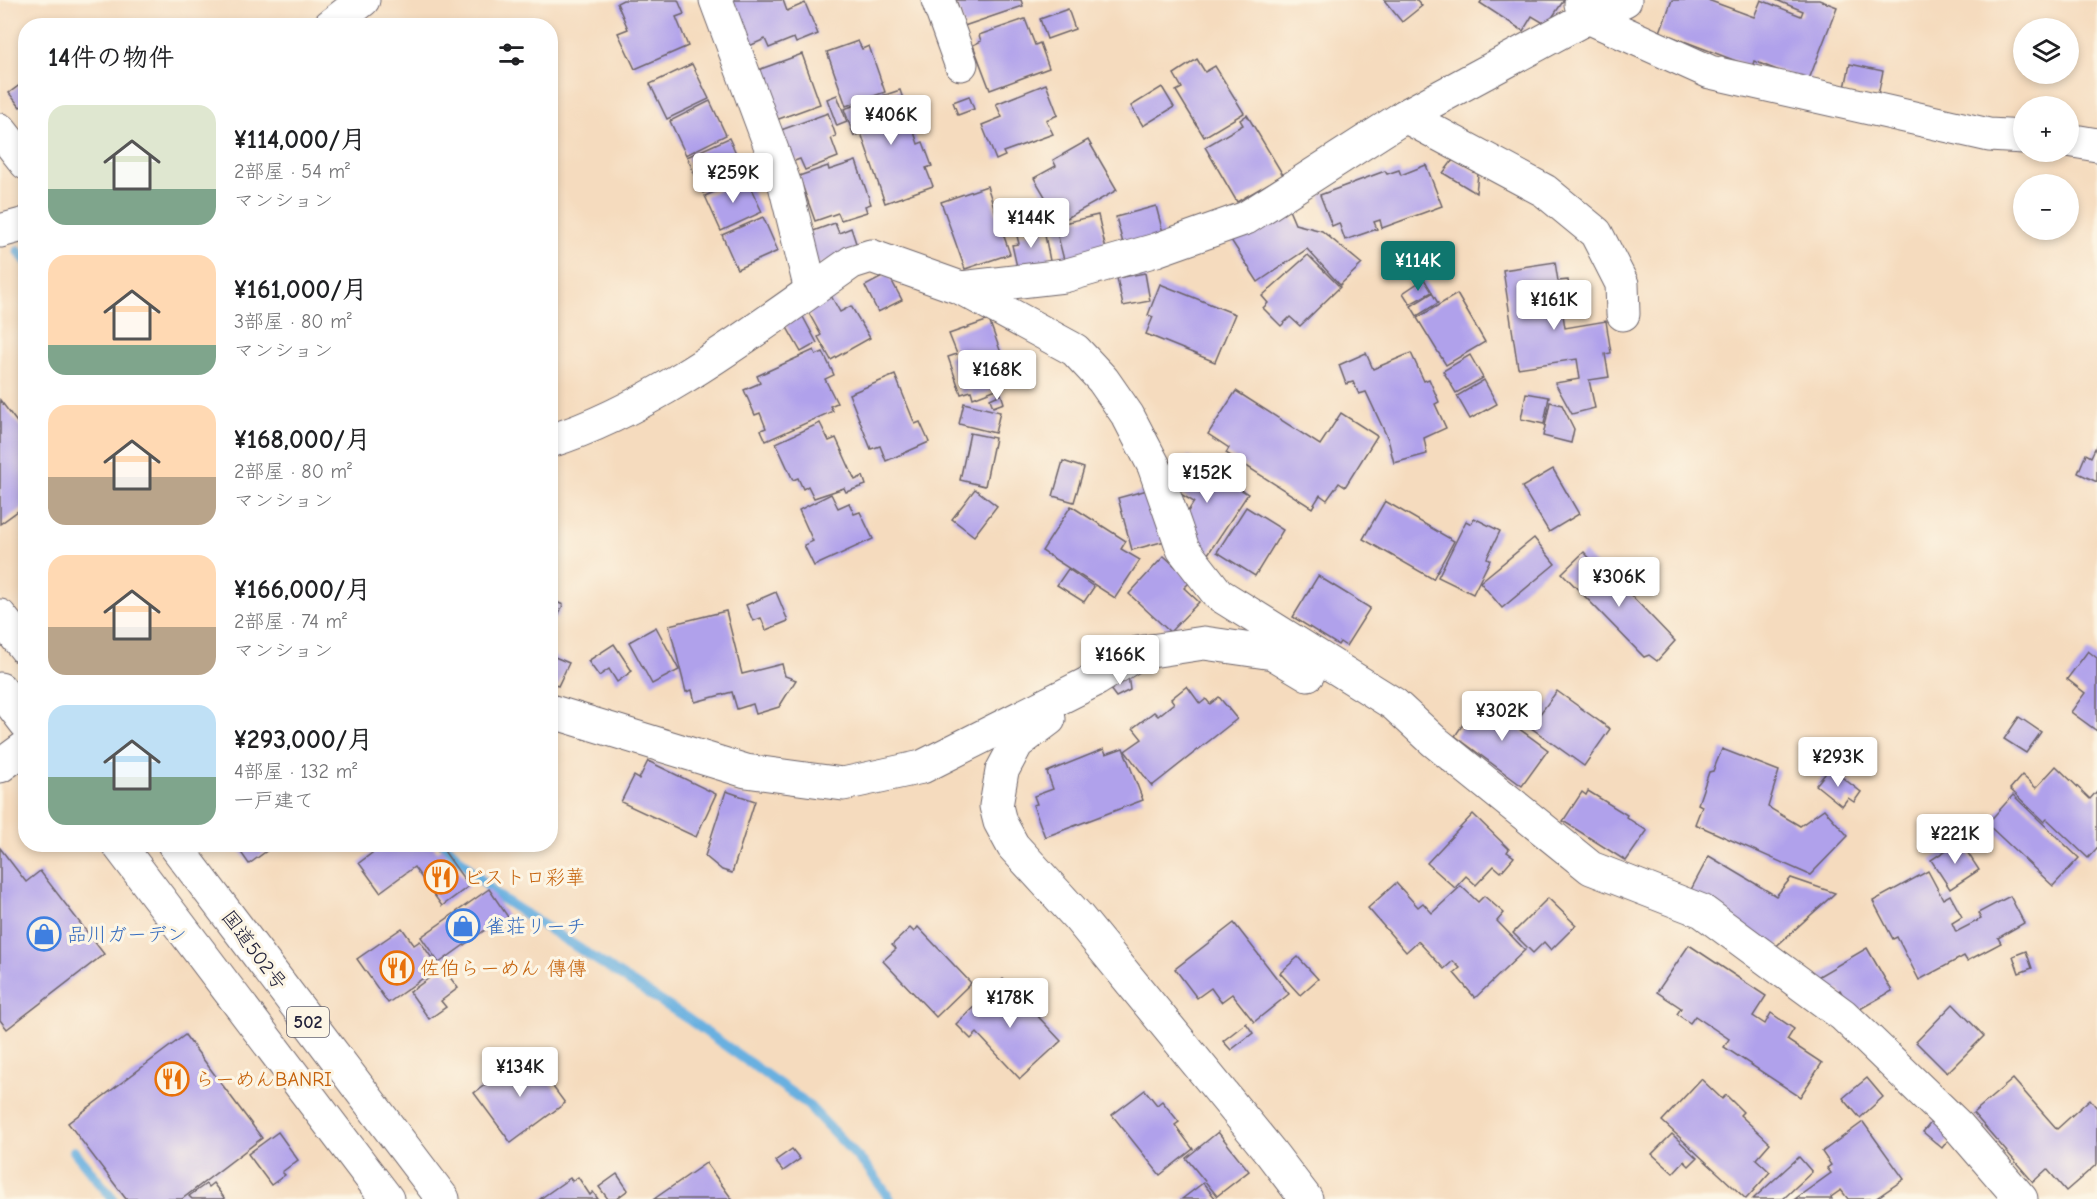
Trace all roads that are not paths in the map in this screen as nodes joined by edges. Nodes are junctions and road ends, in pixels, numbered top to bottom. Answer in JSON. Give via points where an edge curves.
{"nodes":[{"id":1,"x":363,"y":0,"type":"edge"},
{"id":2,"x":716,"y":0,"type":"edge"},
{"id":3,"x":938,"y":0,"type":"edge"},
{"id":4,"x":1625,"y":0,"type":"edge"},
{"id":5,"x":1583,"y":8,"type":"edge"},
{"id":6,"x":340,"y":18,"type":"edge"},
{"id":7,"x":961,"y":64,"type":"dead end"},
{"id":8,"x":1406,"y":116,"type":"junction"},
{"id":9,"x":0,"y":130,"type":"edge"},
{"id":10,"x":2013,"y":136,"type":"edge"},
{"id":11,"x":2079,"y":142,"type":"edge"},
{"id":12,"x":2097,"y":145,"type":"edge"},
{"id":13,"x":18,"y":153,"type":"edge"},
{"id":14,"x":18,"y":226,"type":"edge"},
{"id":15,"x":0,"y":231,"type":"edge"},
{"id":16,"x":962,"y":288,"type":"junction"},
{"id":17,"x":812,"y":290,"type":"junction"},
{"id":18,"x":1623,"y":314,"type":"dead end"},
{"id":19,"x":558,"y":438,"type":"edge"},
{"id":20,"x":0,"y":616,"type":"edge"},
{"id":21,"x":18,"y":639,"type":"edge"},
{"id":22,"x":1097,"y":679,"type":"junction"},
{"id":23,"x":0,"y":689,"type":"edge"},
{"id":24,"x":18,"y":713,"type":"edge"},
{"id":25,"x":558,"y":713,"type":"edge"},
{"id":26,"x":1434,"y":741,"type":"junction"},
{"id":27,"x":18,"y":753,"type":"edge"},
{"id":28,"x":0,"y":766,"type":"edge"},
{"id":29,"x":124,"y":852,"type":"edge"},
{"id":30,"x":180,"y":852,"type":"edge"},
{"id":31,"x":387,"y":1199,"type":"edge"},
{"id":32,"x":443,"y":1199,"type":"edge"},
{"id":33,"x":1306,"y":1199,"type":"edge"},
{"id":34,"x":2021,"y":1199,"type":"edge"}],
"edges":[{"from":1,"to":6,"type":"main road"},
{"from":2,"to":17,"type":"main road","via":[[785,185]]},
{"from":3,"to":7,"type":"main road"},
{"from":4,"to":5,"type":"main road"},
{"from":5,"to":8,"type":"main road"},
{"from":5,"to":10,"type":"main road","via":[[1710,72],[1989,135]]},
{"from":8,"to":16,"type":"main road","via":[[1246,219],[1064,276]]},
{"from":8,"to":18,"type":"main road","via":[[1545,191],[1596,233],[1622,284]]},
{"from":9,"to":13,"type":"main road"},
{"from":11,"to":12,"type":"main road"},
{"from":14,"to":15,"type":"main road"},
{"from":16,"to":17,"type":"main road","via":[[871,256],[852,262]]},
{"from":16,"to":26,"type":"main road","via":[[1075,350],[1103,380],[1128,416],[1154,466],[1183,549],[1218,594],[1394,704]]},
{"from":17,"to":19,"type":"main road","via":[[718,355],[624,410]]},
{"from":20,"to":21,"type":"main road"},
{"from":22,"to":25,"type":"main road","via":[[922,767],[843,784],[746,771]]},
{"from":22,"to":26,"type":"main road","via":[[1138,653],[1204,643],[1273,653],[1388,720]]},
{"from":22,"to":33,"type":"main road","via":[[1017,743],[997,790],[1000,822],[1013,846],[1078,917]]},
{"from":23,"to":24,"type":"main road"},
{"from":26,"to":34,"type":"main road","via":[[1591,868],[1702,911],[1842,1015],[1958,1126]]},
{"from":27,"to":28,"type":"main road"},
{"from":29,"to":31,"type":"main road","number":"502"},
{"from":30,"to":32,"type":"main road","name":"国道502号","number":"502"}]}
